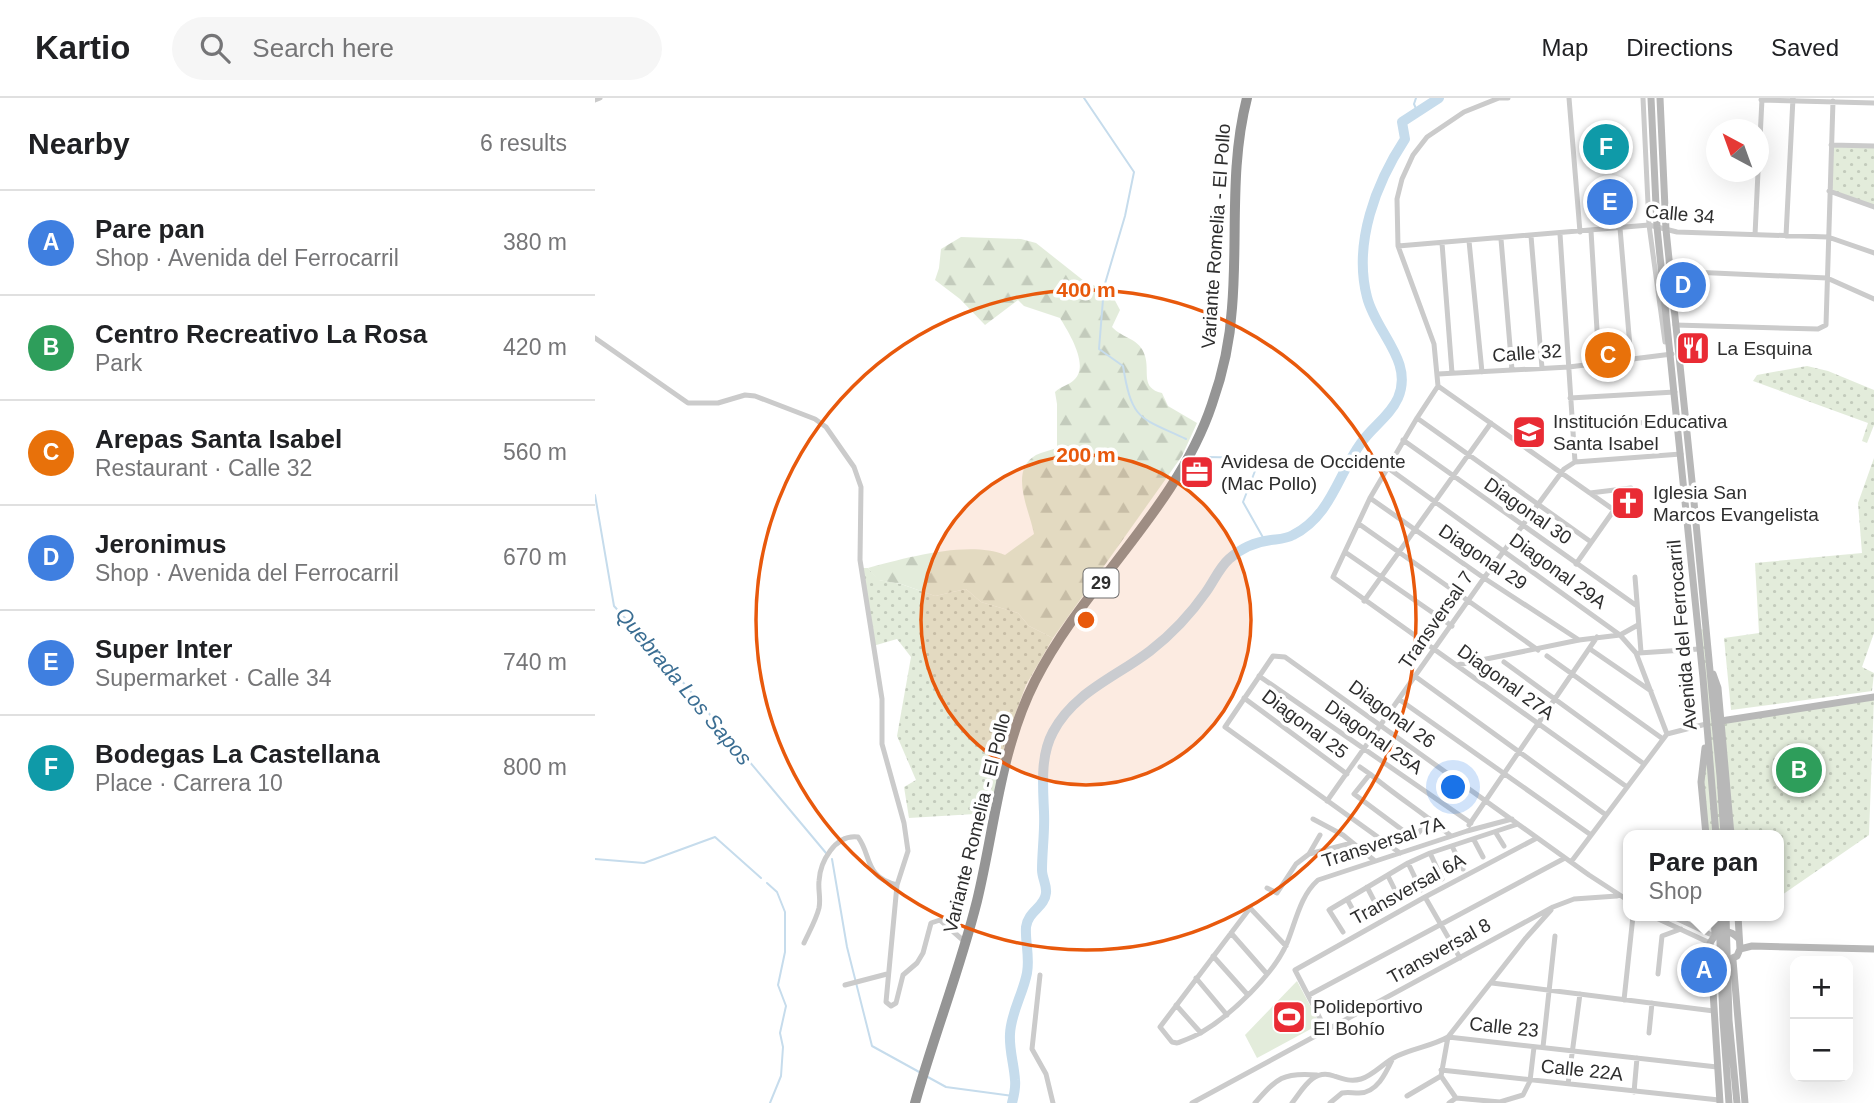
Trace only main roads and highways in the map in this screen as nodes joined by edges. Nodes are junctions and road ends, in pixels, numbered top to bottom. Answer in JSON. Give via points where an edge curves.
{"nodes":[{"id":1,"x":1247,"y":98,"type":"edge"},
{"id":2,"x":1651,"y":98,"type":"edge"},
{"id":3,"x":1660,"y":98,"type":"edge"},
{"id":4,"x":1709,"y":664,"type":"junction"},
{"id":5,"x":1874,"y":696,"type":"edge"},
{"id":6,"x":1721,"y":721,"type":"junction"},
{"id":7,"x":1707,"y":733,"type":"junction"},
{"id":8,"x":1719,"y":806,"type":"junction"},
{"id":9,"x":1706,"y":830,"type":"edge"},
{"id":10,"x":1717,"y":830,"type":"edge"},
{"id":11,"x":1723,"y":830,"type":"edge"},
{"id":12,"x":1731,"y":830,"type":"edge"},
{"id":13,"x":1714,"y":921,"type":"edge"},
{"id":14,"x":1719,"y":921,"type":"edge"},
{"id":15,"x":1726,"y":921,"type":"edge"},
{"id":16,"x":1738,"y":921,"type":"edge"},
{"id":17,"x":1712,"y":941,"type":"junction"},
{"id":18,"x":1740,"y":944,"type":"junction"},
{"id":19,"x":1874,"y":949,"type":"edge"},
{"id":20,"x":1733,"y":960,"type":"junction"},
{"id":21,"x":1720,"y":1101,"type":"edge"},
{"id":22,"x":915,"y":1103,"type":"edge"},
{"id":23,"x":1729,"y":1103,"type":"edge"},
{"id":24,"x":1737,"y":1103,"type":"edge"},
{"id":25,"x":1745,"y":1103,"type":"edge"}],
"edges":[{"from":1,"to":22,"type":"highway","name":"Variante Romelia - El Pollo","number":"29","via":[[1236,162],[1230,326],[1211,408],[1181,468],[1057,645],[1027,697],[1008,751],[965,942]]},
{"from":2,"to":7,"type":"main road","name":"Avenida del Ferrocarril","via":[[1653,226],[1675,392]]},
{"from":3,"to":4,"type":"main road","name":"Avenida del Ferrocarril","via":[[1666,230]]},
{"from":4,"to":6,"type":"main road","via":[[1718,688]]},
{"from":4,"to":8,"type":"main road","name":"Avenida del Ferrocarril"},
{"from":5,"to":6,"type":"main road"},
{"from":6,"to":12,"type":"main road"},
{"from":7,"to":8,"type":"main road","name":"Avenida del Ferrocarril"},
{"from":7,"to":9,"type":"main road","via":[[1701,782]]},
{"from":8,"to":10,"type":"main road","name":"Avenida del Ferrocarril"},
{"from":8,"to":11,"type":"main road","name":"Avenida del Ferrocarril"},
{"from":13,"to":17,"type":"main road"},
{"from":14,"to":23,"type":"main road","bridge":true},
{"from":15,"to":24,"type":"main road","bridge":true},
{"from":16,"to":18,"type":"main road"},
{"from":17,"to":18,"type":"main road","via":[[1723,931]]},
{"from":17,"to":20,"type":"main road","via":[[1718,960]]},
{"from":17,"to":21,"type":"main road"},
{"from":18,"to":19,"type":"main road"},
{"from":18,"to":20,"type":"main road"},
{"from":20,"to":25,"type":"main road"}]}
